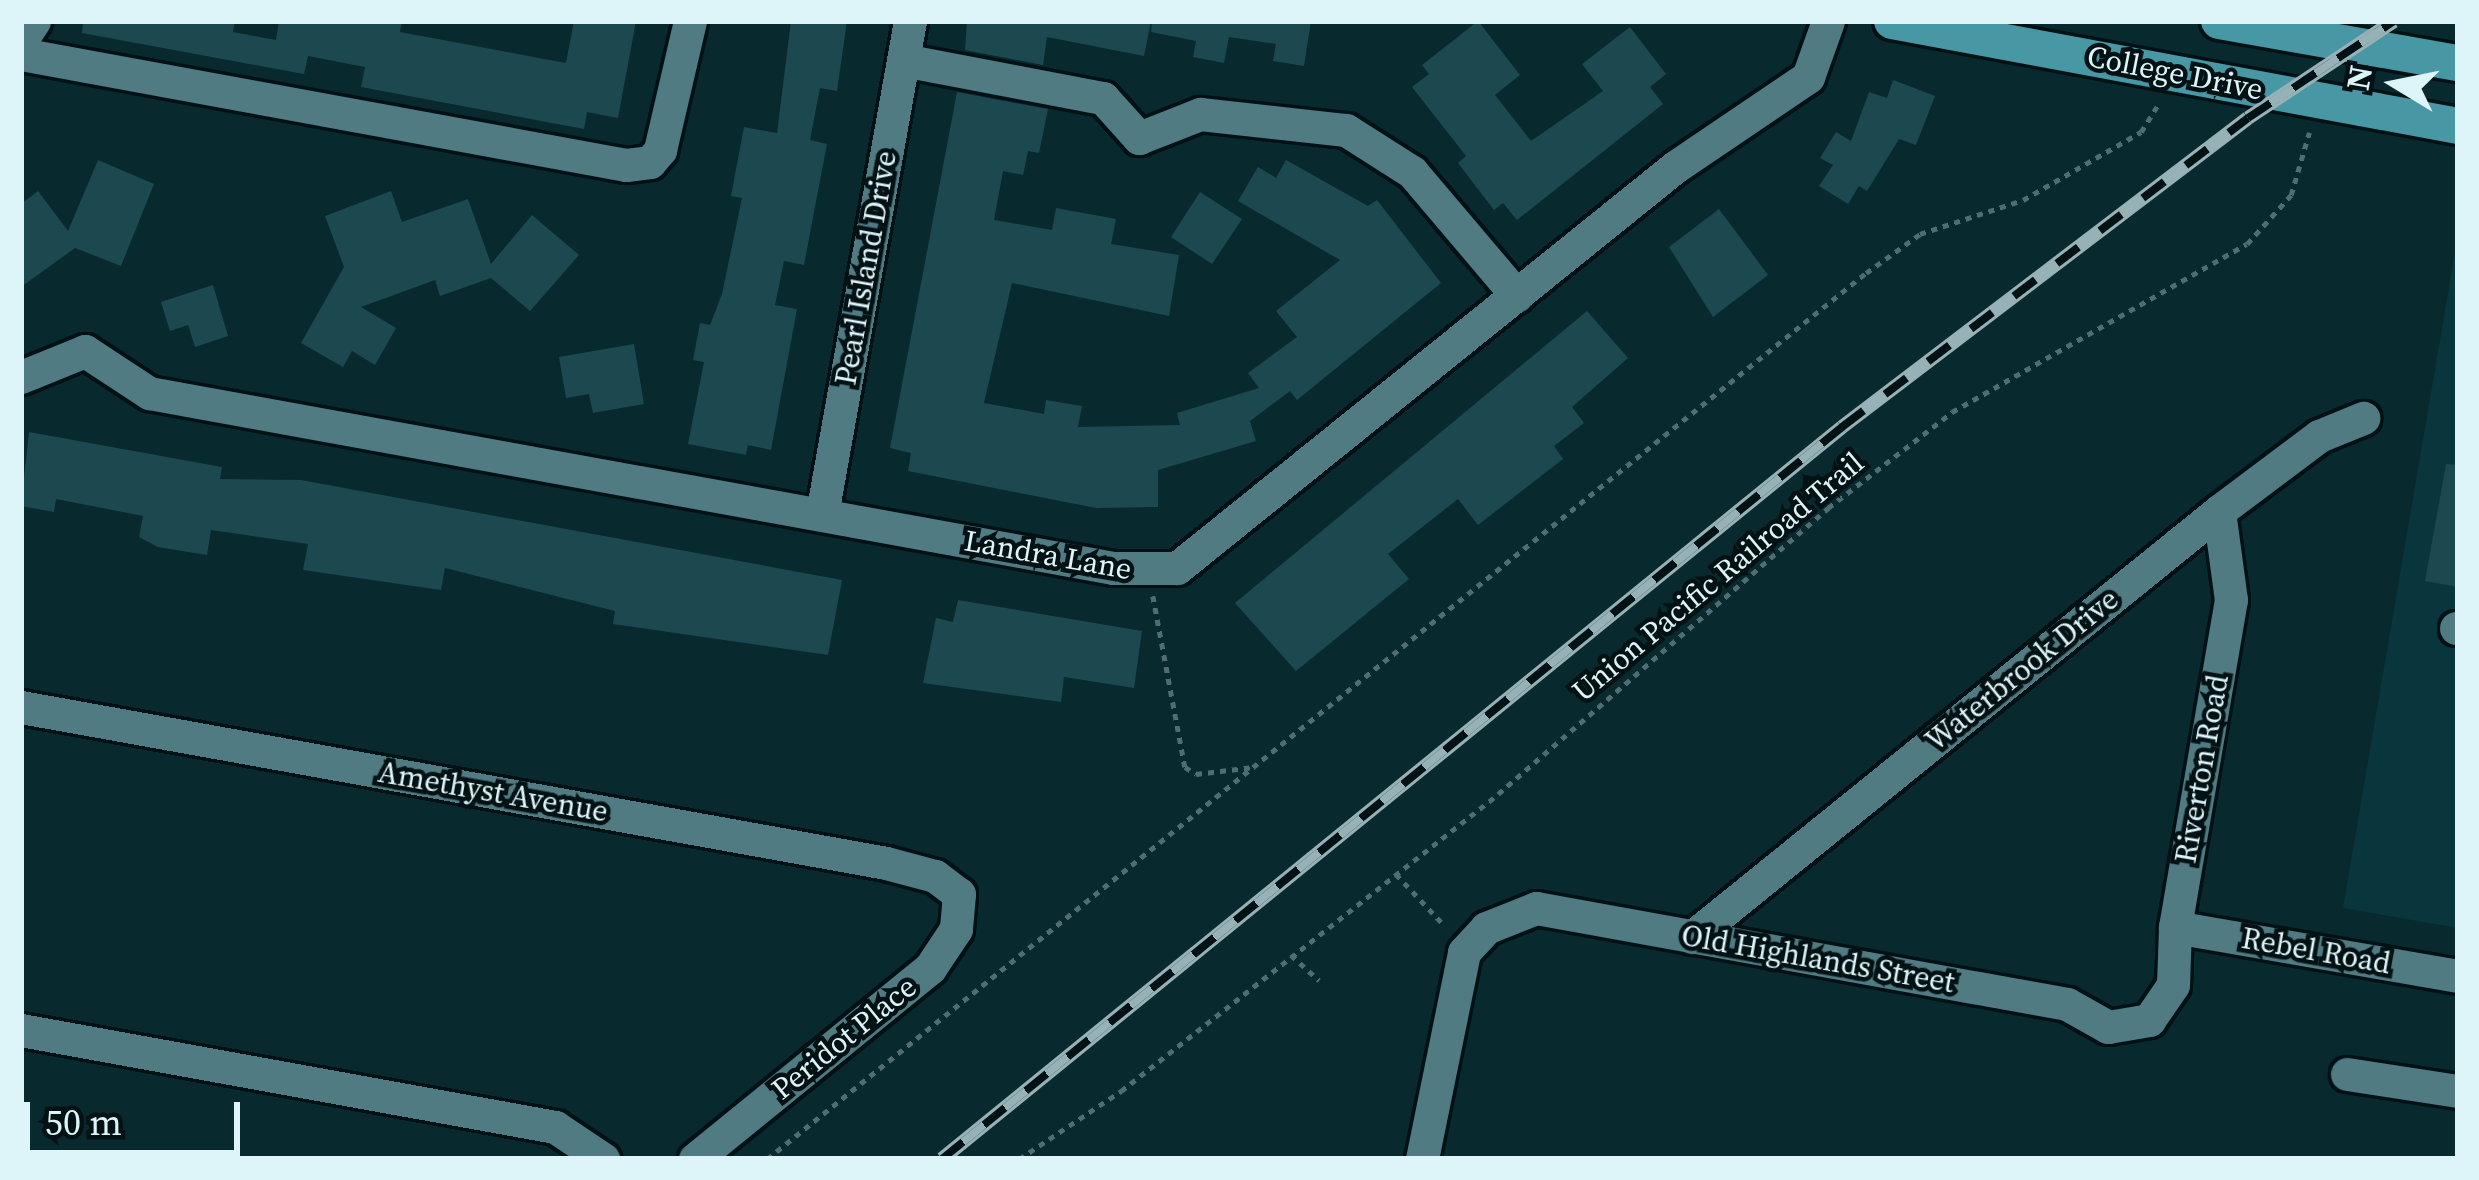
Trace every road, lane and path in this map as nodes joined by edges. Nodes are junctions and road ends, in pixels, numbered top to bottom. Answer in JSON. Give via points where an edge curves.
{"nodes":[{"id":1,"x":34,"y":21,"type":"edge"},
{"id":2,"x":690,"y":21,"type":"edge"},
{"id":3,"x":910,"y":21,"type":"edge"},
{"id":4,"x":1828,"y":21,"type":"edge"},
{"id":5,"x":1892,"y":21,"type":"edge"},
{"id":6,"x":2219,"y":21,"type":"edge"},
{"id":7,"x":21,"y":41,"type":"edge"},
{"id":8,"x":21,"y":54,"type":"edge"},
{"id":9,"x":903,"y":60,"type":"junction"},
{"id":10,"x":2458,"y":63,"type":"edge"},
{"id":11,"x":2164,"y":86,"type":"junction"},
{"id":12,"x":2182,"y":105,"type":"dead end"},
{"id":13,"x":2289,"y":126,"type":"dead end"},
{"id":14,"x":2458,"y":126,"type":"edge"},
{"id":15,"x":1516,"y":296,"type":"junction"},
{"id":16,"x":21,"y":377,"type":"edge"},
{"id":17,"x":2362,"y":418,"type":"dead end"},
{"id":18,"x":2219,"y":511,"type":"junction"},
{"id":19,"x":822,"y":514,"type":"junction"},
{"id":20,"x":1150,"y":572,"type":"junction"},
{"id":21,"x":21,"y":706,"type":"edge"},
{"id":22,"x":1255,"y":767,"type":"junction"},
{"id":23,"x":1396,"y":874,"type":"junction"},
{"id":24,"x":959,"y":894,"type":"joint"},
{"id":25,"x":2175,"y":927,"type":"junction"},
{"id":26,"x":1448,"y":929,"type":"dead end"},
{"id":27,"x":1692,"y":938,"type":"junction"},
{"id":28,"x":1291,"y":955,"type":"junction"},
{"id":29,"x":2458,"y":976,"type":"edge"},
{"id":30,"x":1319,"y":980,"type":"dead end"},
{"id":31,"x":2149,"y":1019,"type":"joint"},
{"id":32,"x":21,"y":1030,"type":"edge"},
{"id":33,"x":2347,"y":1074,"type":"dead end"},
{"id":34,"x":2458,"y":1091,"type":"edge"},
{"id":35,"x":603,"y":1159,"type":"edge"},
{"id":36,"x":694,"y":1159,"type":"edge"},
{"id":37,"x":767,"y":1159,"type":"edge"},
{"id":38,"x":1018,"y":1159,"type":"edge"},
{"id":39,"x":1422,"y":1159,"type":"edge"}],
"edges":[{"from":1,"to":7,"type":"street"},
{"from":2,"to":8,"type":"street","via":[[660,150],[650,163],[626,165]]},
{"from":3,"to":9,"type":"street","name":"Pearl Island Drive"},
{"from":4,"to":15,"type":"street","name":"Landra Lane","via":[[1808,77],[1675,167]]},
{"from":5,"to":11,"type":"main road","name":"College Drive"},
{"from":6,"to":10,"type":"main road","name":"College Drive"},
{"from":9,"to":15,"type":"street","via":[[1103,98],[1139,138],[1200,114],[1346,130],[1412,172]]},
{"from":9,"to":19,"type":"street","name":"Pearl Island Drive"},
{"from":11,"to":12,"type":"path"},
{"from":11,"to":14,"type":"main road","name":"College Drive"},
{"from":11,"to":22,"type":"path","via":[[2141,131],[2023,200],[1920,234],[1866,273]]},
{"from":13,"to":23,"type":"path","name":"Union Pacific Railroad Trail","via":[[2309,130],[2300,172],[2272,222],[2247,244],[1952,412]]},
{"from":15,"to":20,"type":"street","name":"Landra Lane","via":[[1203,552]]},
{"from":16,"to":19,"type":"street","name":"Landra Lane","via":[[85,351],[148,393]]},
{"from":17,"to":18,"type":"street","name":"Waterbrook Drive","via":[[2319,436]]},
{"from":18,"to":25,"type":"street","name":"Riverton Road","via":[[2231,600]]},
{"from":18,"to":27,"type":"street","name":"Waterbrook Drive"},
{"from":19,"to":20,"type":"street","name":"Landra Lane"},
{"from":20,"to":22,"type":"path","via":[[1185,767],[1196,774]]},
{"from":21,"to":24,"type":"street","name":"Amethyst Avenue","via":[[886,863],[935,876]]},
{"from":22,"to":37,"type":"path"},
{"from":23,"to":26,"type":"path"},
{"from":23,"to":28,"type":"path","name":"Union Pacific Railroad Trail"},
{"from":24,"to":36,"type":"street","name":"Peridot Place","via":[[956,929],[930,968]]},
{"from":25,"to":29,"type":"street","name":"Rebel Road"},
{"from":25,"to":31,"type":"street","name":"Riverton Road","via":[[2173,985]]},
{"from":27,"to":31,"type":"street","name":"Old Highlands Street","via":[[2067,1004],[2108,1027]]},
{"from":27,"to":39,"type":"street","name":"Old Highlands Street","via":[[1536,908],[1486,928],[1454,980]]},
{"from":28,"to":30,"type":"path"},
{"from":28,"to":38,"type":"path","name":"Union Pacific Railroad Trail","via":[[1121,1091]]},
{"from":32,"to":35,"type":"street","via":[[555,1127]]},
{"from":33,"to":34,"type":"street"}]}
